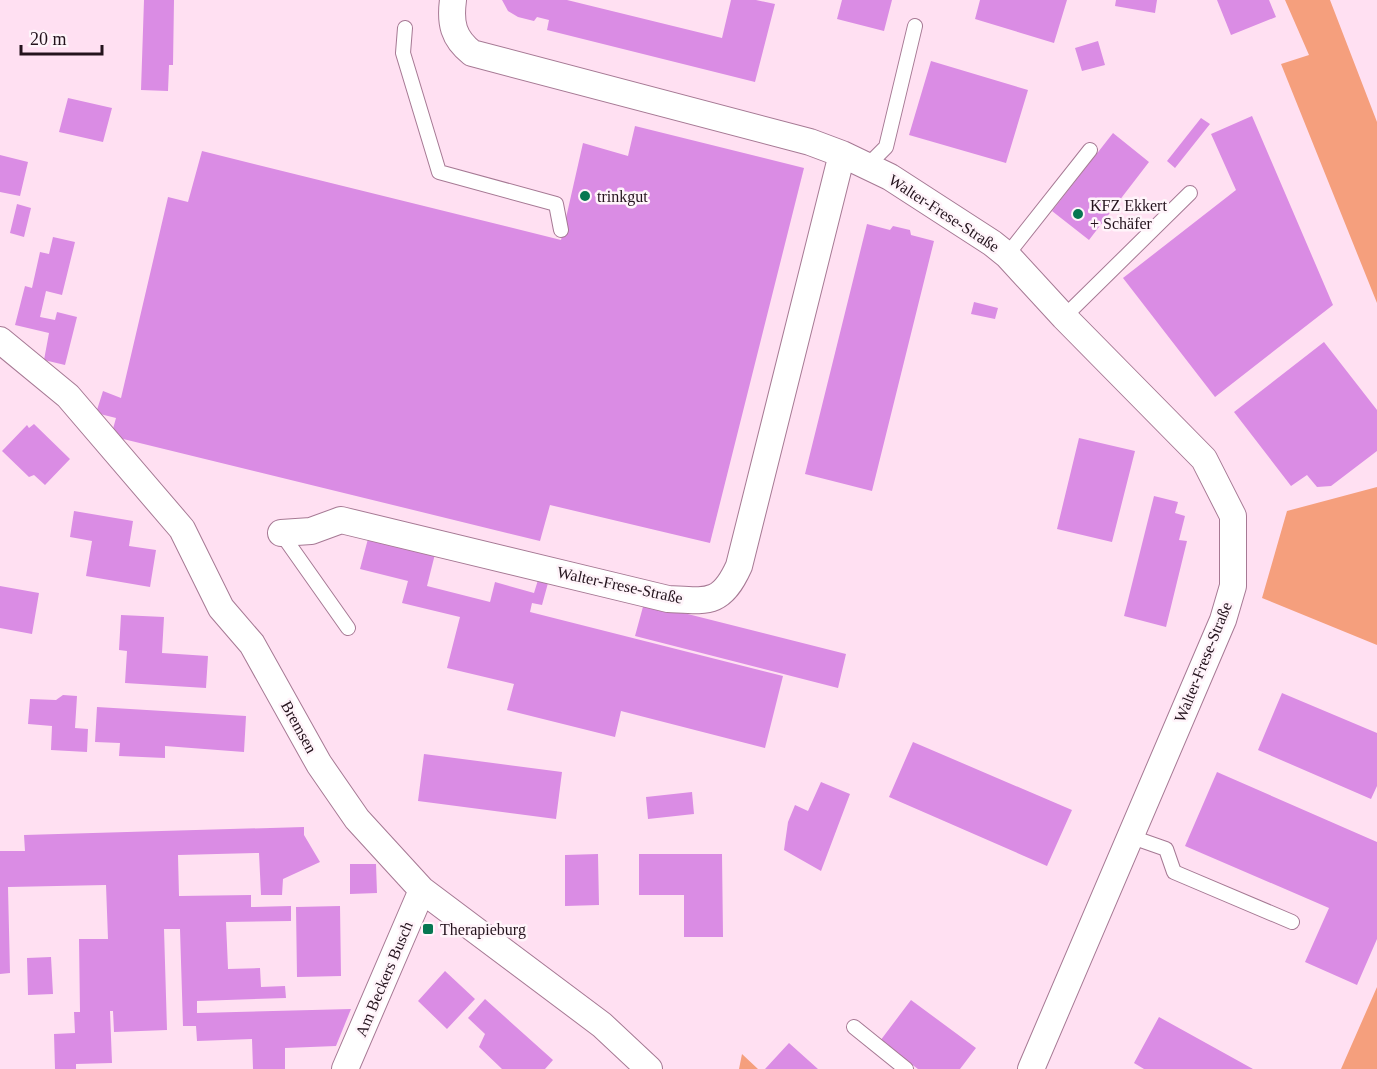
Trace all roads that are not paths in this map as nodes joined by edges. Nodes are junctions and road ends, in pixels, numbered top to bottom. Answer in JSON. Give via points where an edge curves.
{"nodes":[{"id":1,"x":453,"y":0,"type":"edge"},
{"id":2,"x":915,"y":26,"type":"dead end"},
{"id":3,"x":405,"y":28,"type":"dead end"},
{"id":4,"x":1090,"y":150,"type":"dead end"},
{"id":5,"x":842,"y":154,"type":"junction"},
{"id":6,"x":867,"y":166,"type":"junction"},
{"id":7,"x":1190,"y":193,"type":"dead end"},
{"id":8,"x":561,"y":230,"type":"dead end"},
{"id":9,"x":1007,"y":255,"type":"junction"},
{"id":10,"x":1064,"y":317,"type":"junction"},
{"id":11,"x":0,"y":340,"type":"edge"},
{"id":12,"x":281,"y":534,"type":"joint"},
{"id":13,"x":348,"y":628,"type":"dead end"},
{"id":14,"x":1129,"y":836,"type":"junction"},
{"id":15,"x":422,"y":890,"type":"junction"},
{"id":16,"x":1292,"y":922,"type":"dead end"},
{"id":17,"x":854,"y":1027,"type":"dead end"},
{"id":18,"x":345,"y":1069,"type":"edge"},
{"id":19,"x":649,"y":1069,"type":"edge"},
{"id":20,"x":906,"y":1069,"type":"edge"},
{"id":21,"x":1031,"y":1069,"type":"edge"}],
"edges":[{"from":1,"to":5,"type":"street","name":"Walter-Frese-Straße","via":[[451,17],[457,37],[472,52],[810,142]]},
{"from":2,"to":6,"type":"lane","via":[[886,147]]},
{"from":3,"to":8,"type":"lane","via":[[403,53],[439,172],[556,204]]},
{"from":4,"to":9,"type":"lane"},
{"from":5,"to":6,"type":"street","name":"Walter-Frese-Straße"},
{"from":5,"to":12,"type":"street","name":"Walter-Frese-Straße","via":[[739,566],[720,596],[695,601],[668,599],[341,520],[311,531]]},
{"from":6,"to":9,"type":"street","name":"Walter-Frese-Straße","via":[[890,177]]},
{"from":7,"to":10,"type":"lane"},
{"from":9,"to":10,"type":"street","name":"Walter-Frese-Straße"},
{"from":10,"to":14,"type":"street","name":"Walter-Frese-Straße","via":[[1204,459],[1233,516],[1233,586],[1223,620]]},
{"from":11,"to":15,"type":"street","name":"Bremsen","via":[[68,396],[182,529],[221,608],[252,644],[319,764],[357,819]]},
{"from":12,"to":13,"type":"lane"},
{"from":14,"to":16,"type":"lane","via":[[1166,849],[1174,872]]},
{"from":14,"to":21,"type":"street","name":"Walter-Frese-Straße"},
{"from":15,"to":18,"type":"street","name":"Am Beckers Busch"},
{"from":15,"to":19,"type":"street","name":"Bremsen","via":[[602,1025]]},
{"from":17,"to":20,"type":"lane"}]}
